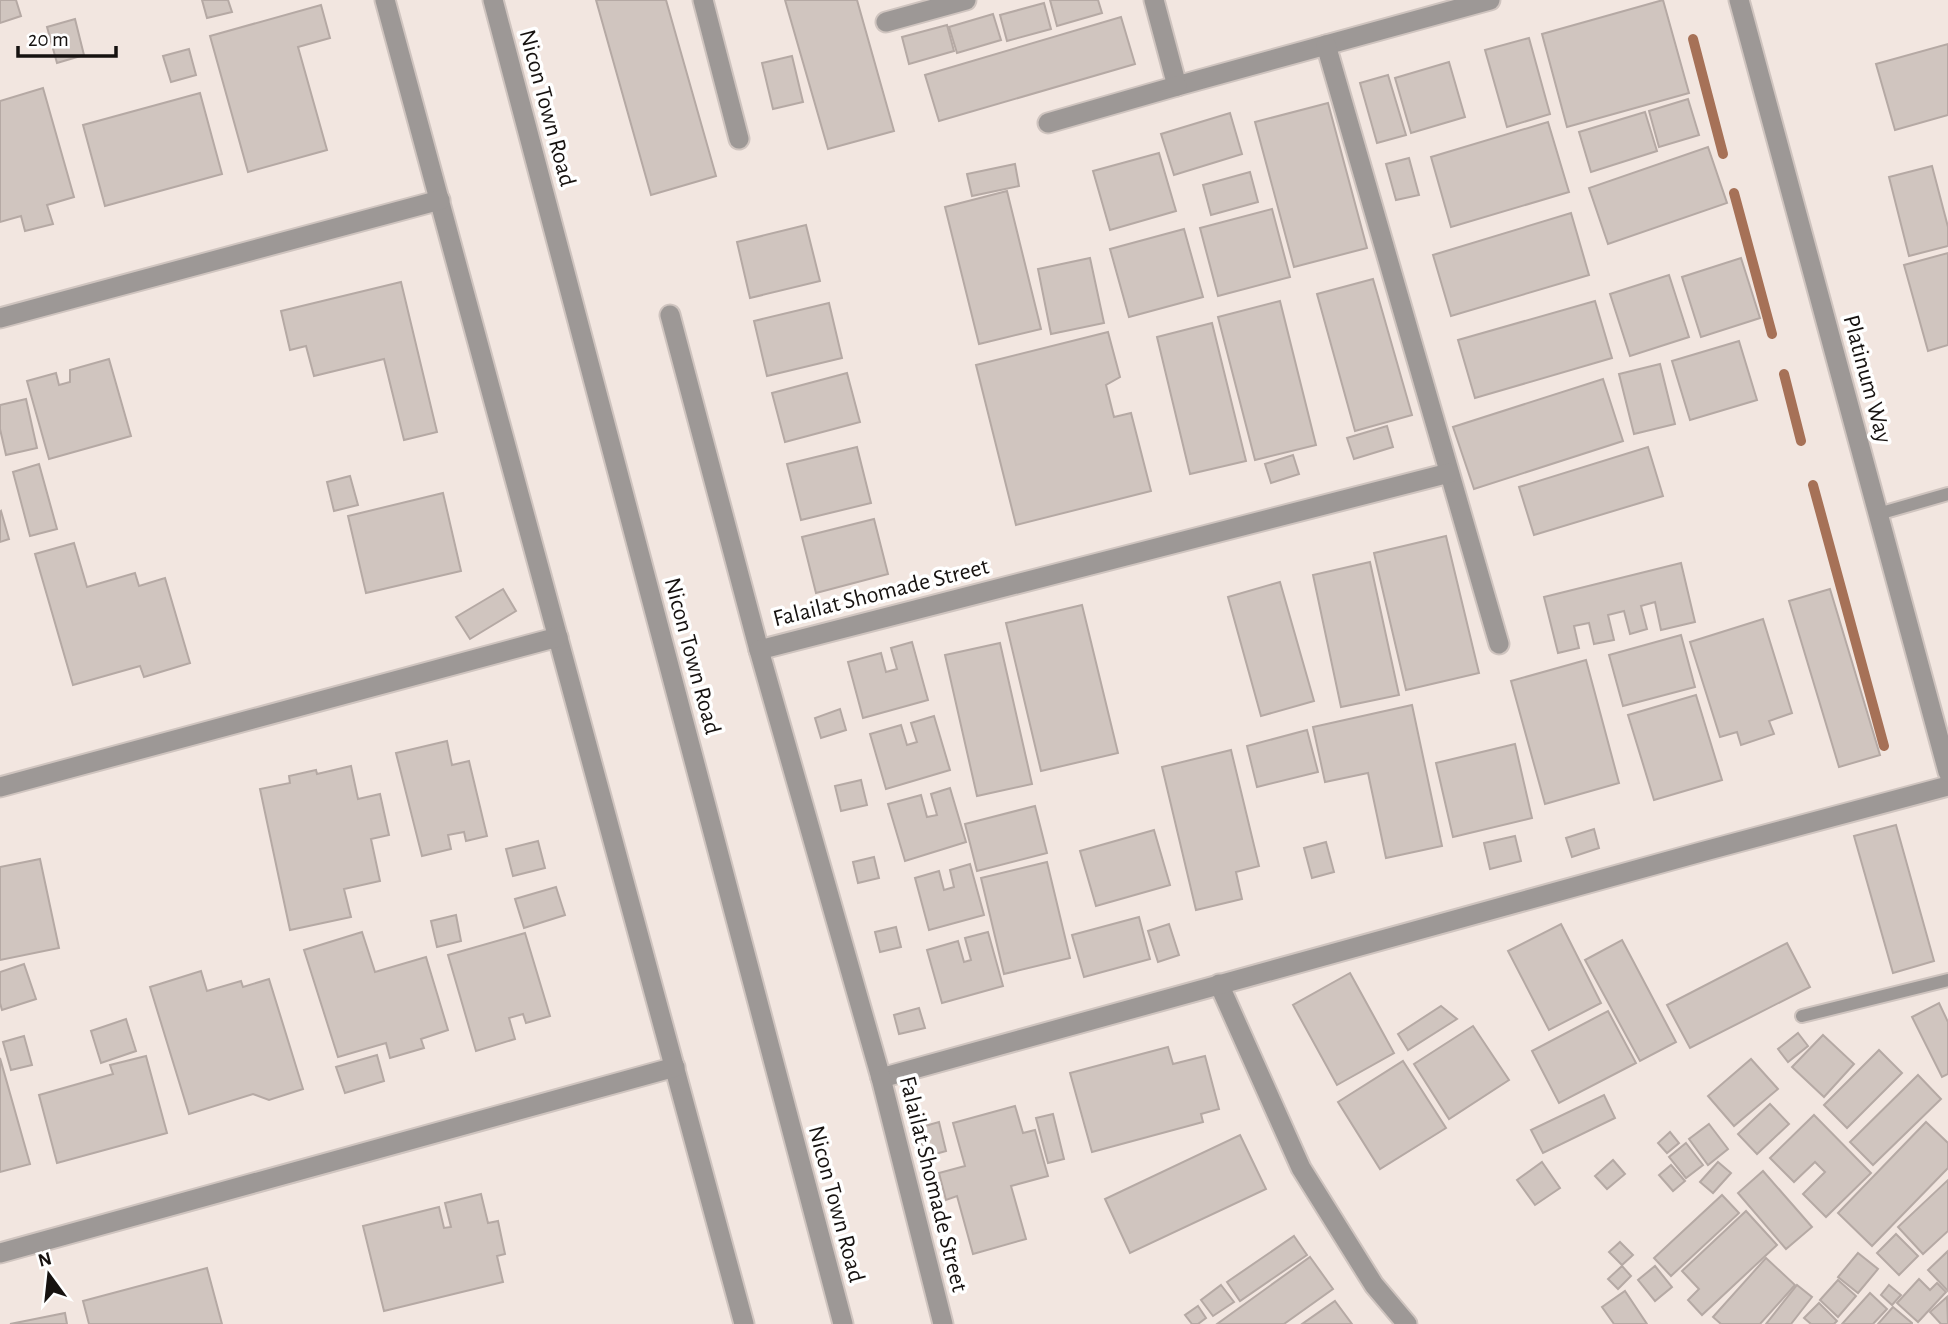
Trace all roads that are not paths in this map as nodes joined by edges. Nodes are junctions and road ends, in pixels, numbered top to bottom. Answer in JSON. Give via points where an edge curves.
{"nodes":[{"id":1,"x":385,"y":0,"type":"edge"},
{"id":2,"x":493,"y":0,"type":"edge"},
{"id":3,"x":703,"y":0,"type":"edge"},
{"id":4,"x":967,"y":0,"type":"edge"},
{"id":5,"x":1154,"y":0,"type":"edge"},
{"id":6,"x":1490,"y":0,"type":"edge"},
{"id":7,"x":1739,"y":0,"type":"edge"},
{"id":8,"x":886,"y":22,"type":"dead end"},
{"id":9,"x":1326,"y":46,"type":"junction"},
{"id":10,"x":1177,"y":86,"type":"junction"},
{"id":11,"x":1048,"y":123,"type":"dead end"},
{"id":12,"x":739,"y":139,"type":"dead end"},
{"id":13,"x":440,"y":200,"type":"junction"},
{"id":14,"x":670,"y":314,"type":"dead end"},
{"id":15,"x":0,"y":318,"type":"edge"},
{"id":16,"x":1449,"y":473,"type":"junction"},
{"id":17,"x":1948,"y":495,"type":"edge"},
{"id":18,"x":1878,"y":514,"type":"junction"},
{"id":19,"x":558,"y":637,"type":"junction"},
{"id":20,"x":1499,"y":644,"type":"dead end"},
{"id":21,"x":759,"y":650,"type":"junction"},
{"id":22,"x":1948,"y":772,"type":"edge"},
{"id":23,"x":1948,"y":786,"type":"edge"},
{"id":24,"x":0,"y":787,"type":"edge"},
{"id":25,"x":1948,"y":980,"type":"edge"},
{"id":26,"x":1219,"y":984,"type":"junction"},
{"id":27,"x":1802,"y":1016,"type":"dead end"},
{"id":28,"x":675,"y":1067,"type":"junction"},
{"id":29,"x":881,"y":1078,"type":"junction"},
{"id":30,"x":0,"y":1253,"type":"edge"},
{"id":31,"x":744,"y":1324,"type":"edge"},
{"id":32,"x":843,"y":1324,"type":"edge"},
{"id":33,"x":943,"y":1324,"type":"edge"},
{"id":34,"x":1407,"y":1324,"type":"edge"}],
"edges":[{"from":1,"to":13,"type":"street"},
{"from":2,"to":32,"type":"street","name":"Nicon Town Road"},
{"from":3,"to":12,"type":"street"},
{"from":4,"to":8,"type":"street"},
{"from":5,"to":10,"type":"street"},
{"from":6,"to":9,"type":"street"},
{"from":7,"to":18,"type":"street","name":"Platinum Way"},
{"from":9,"to":10,"type":"street"},
{"from":9,"to":16,"type":"street"},
{"from":10,"to":11,"type":"street"},
{"from":13,"to":15,"type":"street"},
{"from":13,"to":19,"type":"street"},
{"from":14,"to":21,"type":"street"},
{"from":16,"to":20,"type":"street"},
{"from":16,"to":21,"type":"street","name":"Falailat Shomade Street"},
{"from":17,"to":18,"type":"lane"},
{"from":18,"to":22,"type":"street","name":"Platinum Way"},
{"from":19,"to":24,"type":"street"},
{"from":19,"to":28,"type":"street"},
{"from":21,"to":29,"type":"street","name":"Falailat Shomade Street"},
{"from":23,"to":26,"type":"street"},
{"from":25,"to":27,"type":"lane"},
{"from":26,"to":29,"type":"street"},
{"from":26,"to":34,"type":"street","via":[[1301,1168],[1374,1285]]},
{"from":28,"to":30,"type":"street"},
{"from":28,"to":31,"type":"street"},
{"from":29,"to":33,"type":"street","name":"Falailat Shomade Street"}]}
